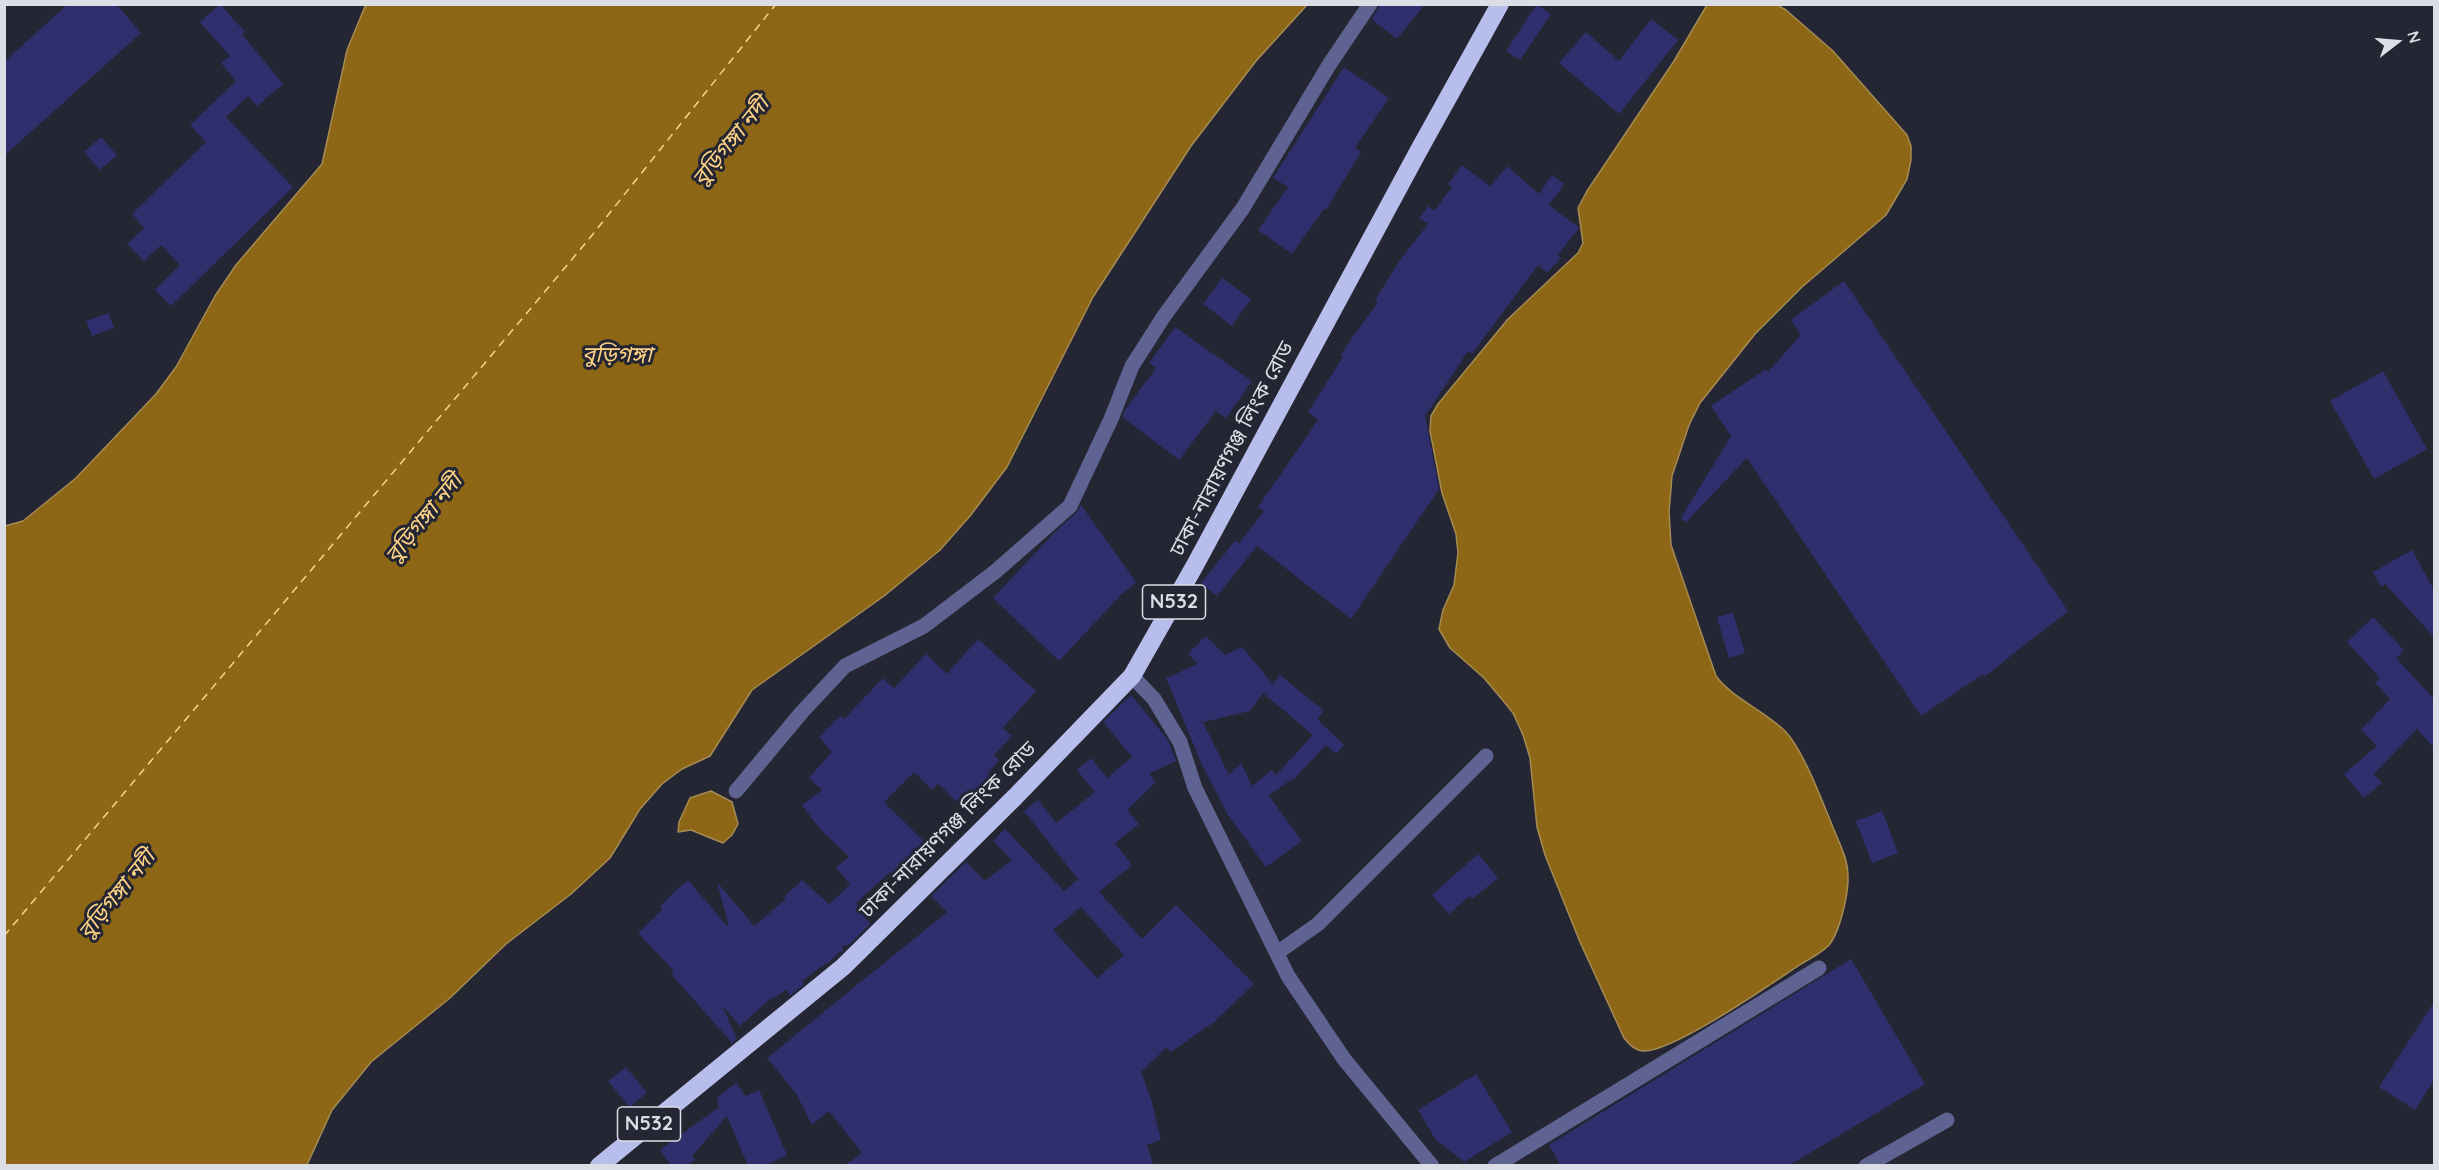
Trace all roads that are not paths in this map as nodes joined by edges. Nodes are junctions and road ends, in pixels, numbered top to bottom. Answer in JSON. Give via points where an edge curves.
{"nodes":[{"id":1,"x":1370,"y":4,"type":"edge"},
{"id":2,"x":1500,"y":4,"type":"edge"},
{"id":3,"x":1132,"y":676,"type":"junction"},
{"id":4,"x":1486,"y":756,"type":"dead end"},
{"id":5,"x":736,"y":792,"type":"dead end"},
{"id":6,"x":1277,"y":953,"type":"junction"},
{"id":7,"x":1819,"y":968,"type":"dead end"},
{"id":8,"x":1947,"y":1120,"type":"dead end"},
{"id":9,"x":599,"y":1166,"type":"edge"},
{"id":10,"x":1432,"y":1166,"type":"edge"},
{"id":11,"x":1495,"y":1166,"type":"edge"},
{"id":12,"x":1866,"y":1166,"type":"edge"}],
"edges":[{"from":1,"to":5,"type":"street","via":[[1243,208],[1132,366],[1070,506],[996,571],[924,626],[845,666]]},
{"from":2,"to":3,"type":"highway","name":"ঢাকা-নারায়ণগঞ্জ লিংক রোড","number":"N532"},
{"from":3,"to":6,"type":"street","via":[[1154,699],[1180,742],[1195,788]]},
{"from":3,"to":9,"type":"highway","name":"ঢাকা-নারায়ণগঞ্জ লিংক রোড","number":"N532","via":[[843,967]]},
{"from":4,"to":6,"type":"street","via":[[1318,924]]},
{"from":6,"to":10,"type":"street","via":[[1344,1059]]},
{"from":7,"to":11,"type":"street"},
{"from":8,"to":12,"type":"street"}]}
